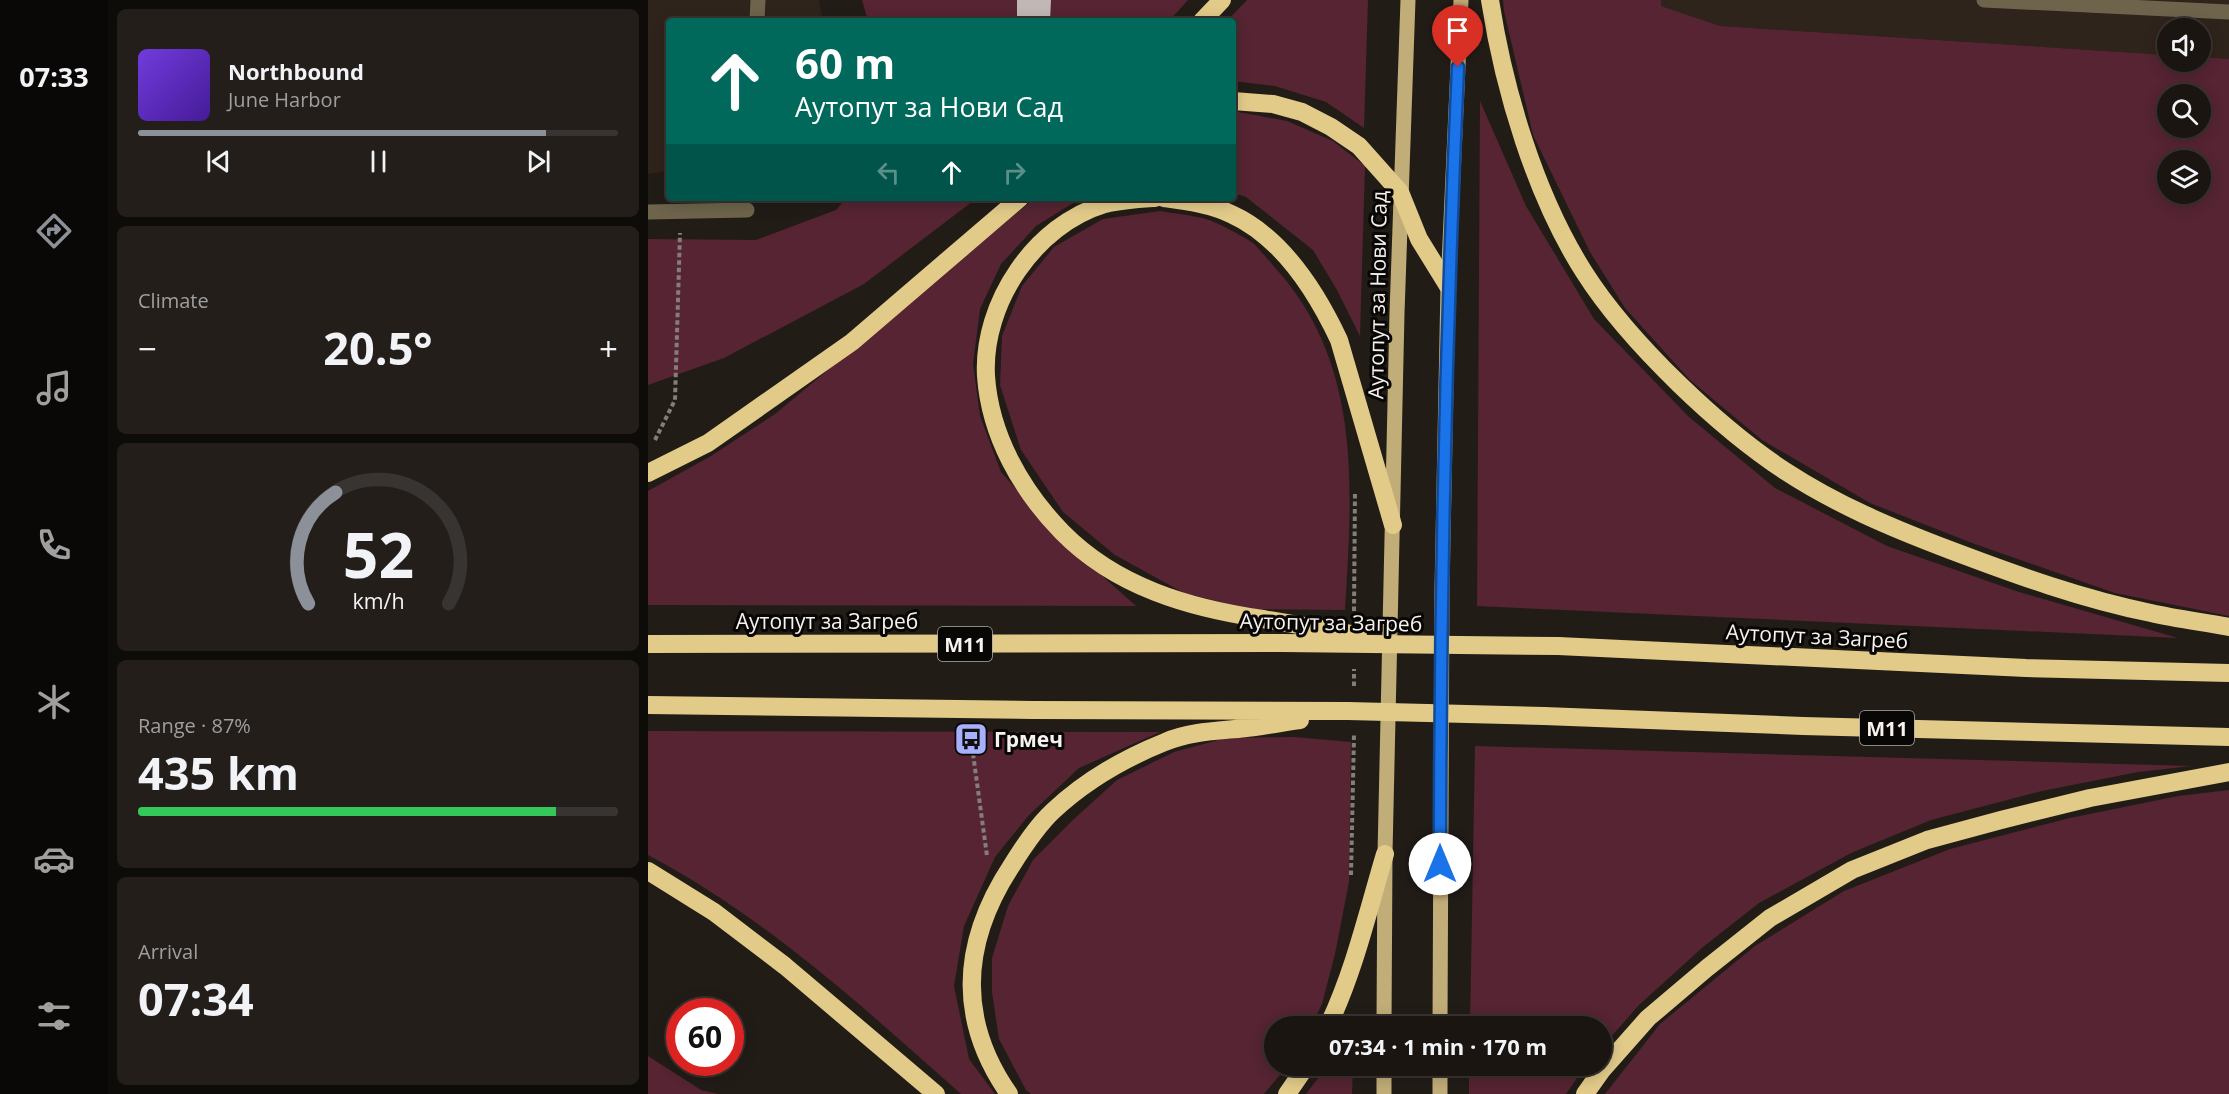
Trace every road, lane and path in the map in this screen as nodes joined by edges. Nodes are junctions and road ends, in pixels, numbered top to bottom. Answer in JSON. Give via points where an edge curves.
{"nodes":[{"id":1,"x":758,"y":0,"type":"edge"},
{"id":2,"x":1222,"y":0,"type":"edge"},
{"id":3,"x":1408,"y":0,"type":"edge"},
{"id":4,"x":1461,"y":0,"type":"edge"},
{"id":5,"x":1490,"y":0,"type":"edge"},
{"id":6,"x":1984,"y":0,"type":"edge"},
{"id":7,"x":2229,"y":12,"type":"edge"},
{"id":8,"x":757,"y":18,"type":"edge"},
{"id":9,"x":1206,"y":18,"type":"edge"},
{"id":10,"x":1236,"y":101,"type":"edge"},
{"id":11,"x":1400,"y":192,"type":"junction"},
{"id":12,"x":1016,"y":201,"type":"edge"},
{"id":13,"x":1130,"y":201,"type":"edge"},
{"id":14,"x":1183,"y":201,"type":"edge"},
{"id":15,"x":747,"y":204,"type":"edge"},
{"id":16,"x":680,"y":211,"type":"junction"},
{"id":17,"x":648,"y":212,"type":"edge"},
{"id":18,"x":1448,"y":286,"type":"junction"},
{"id":19,"x":651,"y":448,"type":"dead end"},
{"id":20,"x":648,"y":473,"type":"edge"},
{"id":21,"x":1355,"y":488,"type":"dead end"},
{"id":22,"x":1393,"y":525,"type":"junction"},
{"id":23,"x":1354,"y":617,"type":"dead end"},
{"id":24,"x":2229,"y":627,"type":"edge"},
{"id":25,"x":648,"y":644,"type":"edge"},
{"id":26,"x":1419,"y":646,"type":"junction"},
{"id":27,"x":1354,"y":663,"type":"dead end"},
{"id":28,"x":2229,"y":673,"type":"edge"},
{"id":29,"x":1354,"y":687,"type":"dead end"},
{"id":30,"x":648,"y":705,"type":"edge"},
{"id":31,"x":1348,"y":711,"type":"junction"},
{"id":32,"x":1354,"y":733,"type":"dead end"},
{"id":33,"x":2229,"y":737,"type":"edge"},
{"id":34,"x":2229,"y":772,"type":"edge"},
{"id":35,"x":1385,"y":854,"type":"junction"},
{"id":36,"x":648,"y":871,"type":"edge"},
{"id":37,"x":1351,"y":883,"type":"dead end"},
{"id":38,"x":1333,"y":1016,"type":"edge"},
{"id":39,"x":1384,"y":1016,"type":"edge"},
{"id":40,"x":1440,"y":1016,"type":"edge"},
{"id":41,"x":1299,"y":1076,"type":"edge"},
{"id":42,"x":1384,"y":1076,"type":"edge"},
{"id":43,"x":1440,"y":1076,"type":"edge"},
{"id":44,"x":936,"y":1094,"type":"edge"},
{"id":45,"x":1009,"y":1094,"type":"edge"},
{"id":46,"x":1287,"y":1094,"type":"edge"},
{"id":47,"x":1384,"y":1094,"type":"edge"},
{"id":48,"x":1440,"y":1094,"type":"edge"},
{"id":49,"x":1585,"y":1094,"type":"edge"}],
"edges":[{"from":1,"to":8,"type":"street"},
{"from":2,"to":9,"type":"highway"},
{"from":3,"to":11,"type":"main road","name":"Аутопут за Нови Сад"},
{"from":4,"to":18,"type":"main road"},
{"from":5,"to":24,"type":"highway","via":[[1507,85],[1554,218],[1584,272],[1640,345],[1714,417],[1803,483],[1898,531],[2086,597]]},
{"from":6,"to":7,"type":"street"},
{"from":10,"to":11,"type":"highway","via":[[1273,104],[1302,112],[1331,127],[1359,146]]},
{"from":11,"to":18,"type":"highway","via":[[1419,239]]},
{"from":11,"to":22,"type":"main road","name":"Аутопут за Нови Сад"},
{"from":12,"to":20,"type":"highway","via":[[852,342],[708,443]]},
{"from":13,"to":26,"type":"highway","bridge":true,"via":[[1105,204],[1049,235],[1009,282],[995,317],[986,350],[990,400],[998,433],[1025,487],[1064,534],[1095,560],[1123,579],[1156,593],[1196,606]]},
{"from":14,"to":22,"type":"highway","via":[[1231,214],[1261,232],[1286,256],[1326,312],[1339,340]]},
{"from":15,"to":16,"type":"street"},
{"from":16,"to":17,"type":"street"},
{"from":16,"to":19,"type":"path","via":[[675,400]]},
{"from":18,"to":40,"type":"main road"},
{"from":21,"to":23,"type":"path"},
{"from":22,"to":35,"type":"main road","name":"Аутопут за Нови Сад"},
{"from":25,"to":26,"type":"highway","name":"Аутопут за Загреб","number":"M11","bridge":true},
{"from":26,"to":28,"type":"highway","name":"Аутопут за Загреб","number":"M11","bridge":true,"via":[[1558,646],[2014,668]]},
{"from":27,"to":29,"type":"path"},
{"from":30,"to":31,"type":"highway","number":"M11"},
{"from":31,"to":33,"type":"highway","number":"M11","bridge":true},
{"from":31,"to":45,"type":"highway","via":[[1207,731],[1167,741],[1102,774],[1051,812],[999,883],[976,944],[972,1003],[979,1036]]},
{"from":32,"to":37,"type":"path"},
{"from":34,"to":49,"type":"highway","via":[[2090,798],[2001,820],[1927,840],[1852,870],[1770,918],[1707,968],[1648,1018]]},
{"from":35,"to":38,"type":"highway"},
{"from":35,"to":39,"type":"main road","name":"Аутопут за Нови Сад"},
{"from":36,"to":44,"type":"highway","via":[[714,912],[785,966]]},
{"from":41,"to":46,"type":"highway"},
{"from":42,"to":47,"type":"main road"},
{"from":43,"to":48,"type":"main road"}]}
